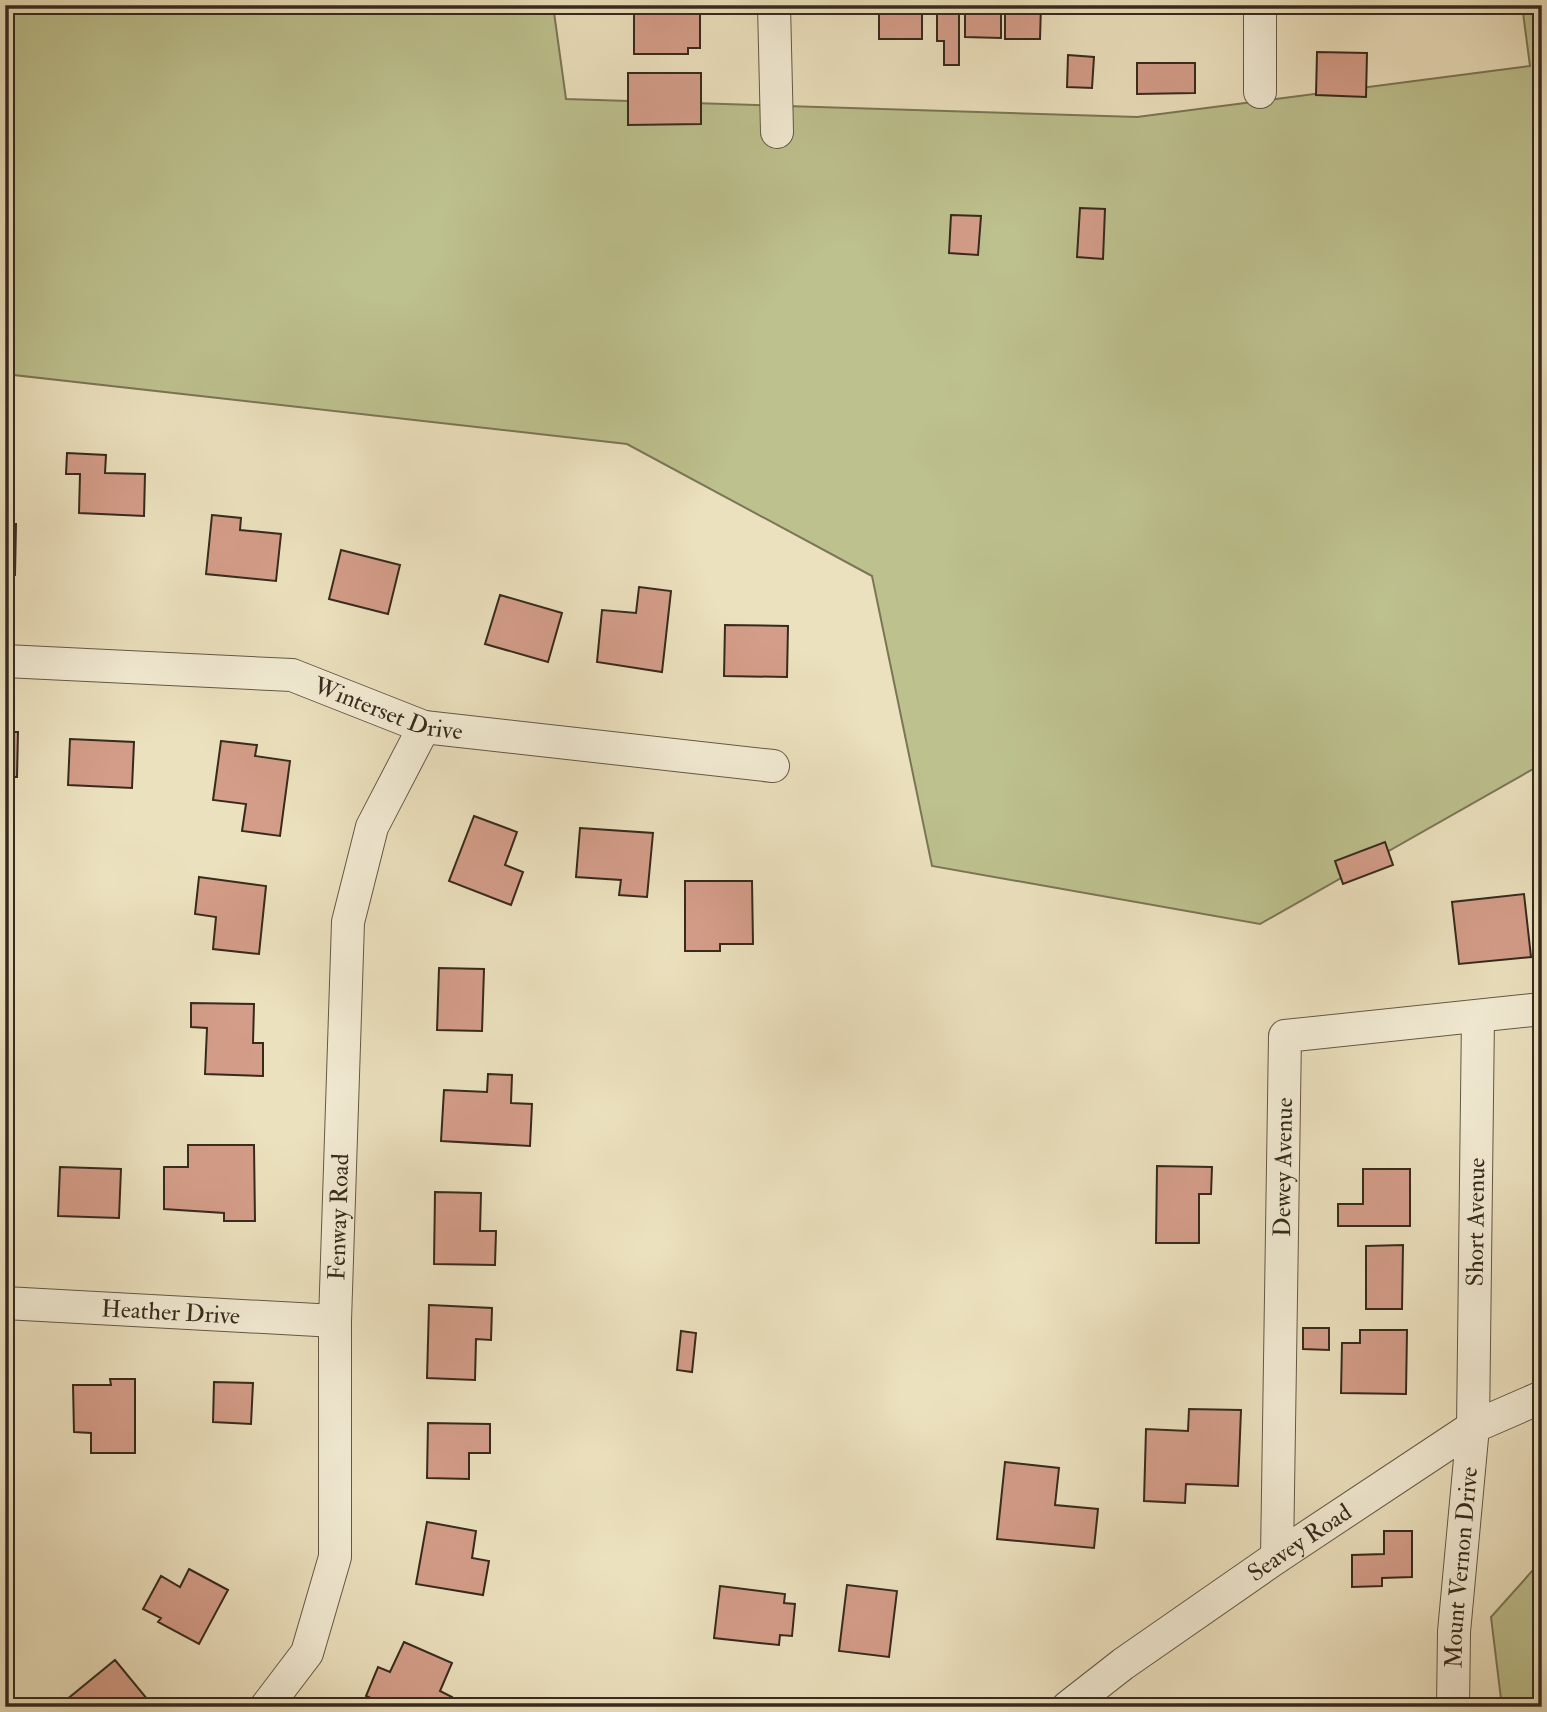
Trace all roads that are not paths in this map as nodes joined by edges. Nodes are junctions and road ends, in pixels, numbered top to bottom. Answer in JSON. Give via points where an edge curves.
{"nodes":[{"id":1,"x":774,"y":5,"type":"edge"},
{"id":2,"x":1260,"y":5,"type":"edge"},
{"id":3,"x":1260,"y":92,"type":"dead end"},
{"id":4,"x":777,"y":132,"type":"dead end"},
{"id":5,"x":5,"y":661,"type":"edge"},
{"id":6,"x":424,"y":727,"type":"junction"},
{"id":7,"x":773,"y":766,"type":"dead end"},
{"id":8,"x":1542,"y":1009,"type":"edge"},
{"id":9,"x":1478,"y":1016,"type":"junction"},
{"id":10,"x":5,"y":1303,"type":"edge"},
{"id":11,"x":335,"y":1321,"type":"junction"},
{"id":12,"x":1542,"y":1397,"type":"edge"},
{"id":13,"x":1473,"y":1427,"type":"junction"},
{"id":14,"x":1277,"y":1558,"type":"junction"},
{"id":15,"x":266,"y":1707,"type":"edge"},
{"id":16,"x":1068,"y":1707,"type":"edge"},
{"id":17,"x":1453,"y":1707,"type":"edge"}],
"edges":[{"from":1,"to":4,"type":"street"},
{"from":2,"to":3,"type":"street"},
{"from":5,"to":6,"type":"street","name":"Winterset Drive","via":[[292,675]]},
{"from":6,"to":7,"type":"street","name":"Winterset Drive"},
{"from":6,"to":11,"type":"street","name":"Fenway Road","via":[[372,827],[348,922]]},
{"from":8,"to":9,"type":"street","name":"Dewey Avenue"},
{"from":9,"to":13,"type":"street","name":"Short Avenue"},
{"from":9,"to":14,"type":"street","name":"Dewey Avenue","via":[[1284,1036]]},
{"from":10,"to":11,"type":"street","name":"Heather Drive"},
{"from":11,"to":15,"type":"street","name":"Fenway Road","via":[[335,1557],[307,1653]]},
{"from":12,"to":13,"type":"street","name":"Seavey Road"},
{"from":13,"to":14,"type":"street","name":"Seavey Road"},
{"from":13,"to":17,"type":"street","name":"Mount Vernon Drive","via":[[1454,1632]]},
{"from":14,"to":16,"type":"street","name":"Seavey Road"}]}
